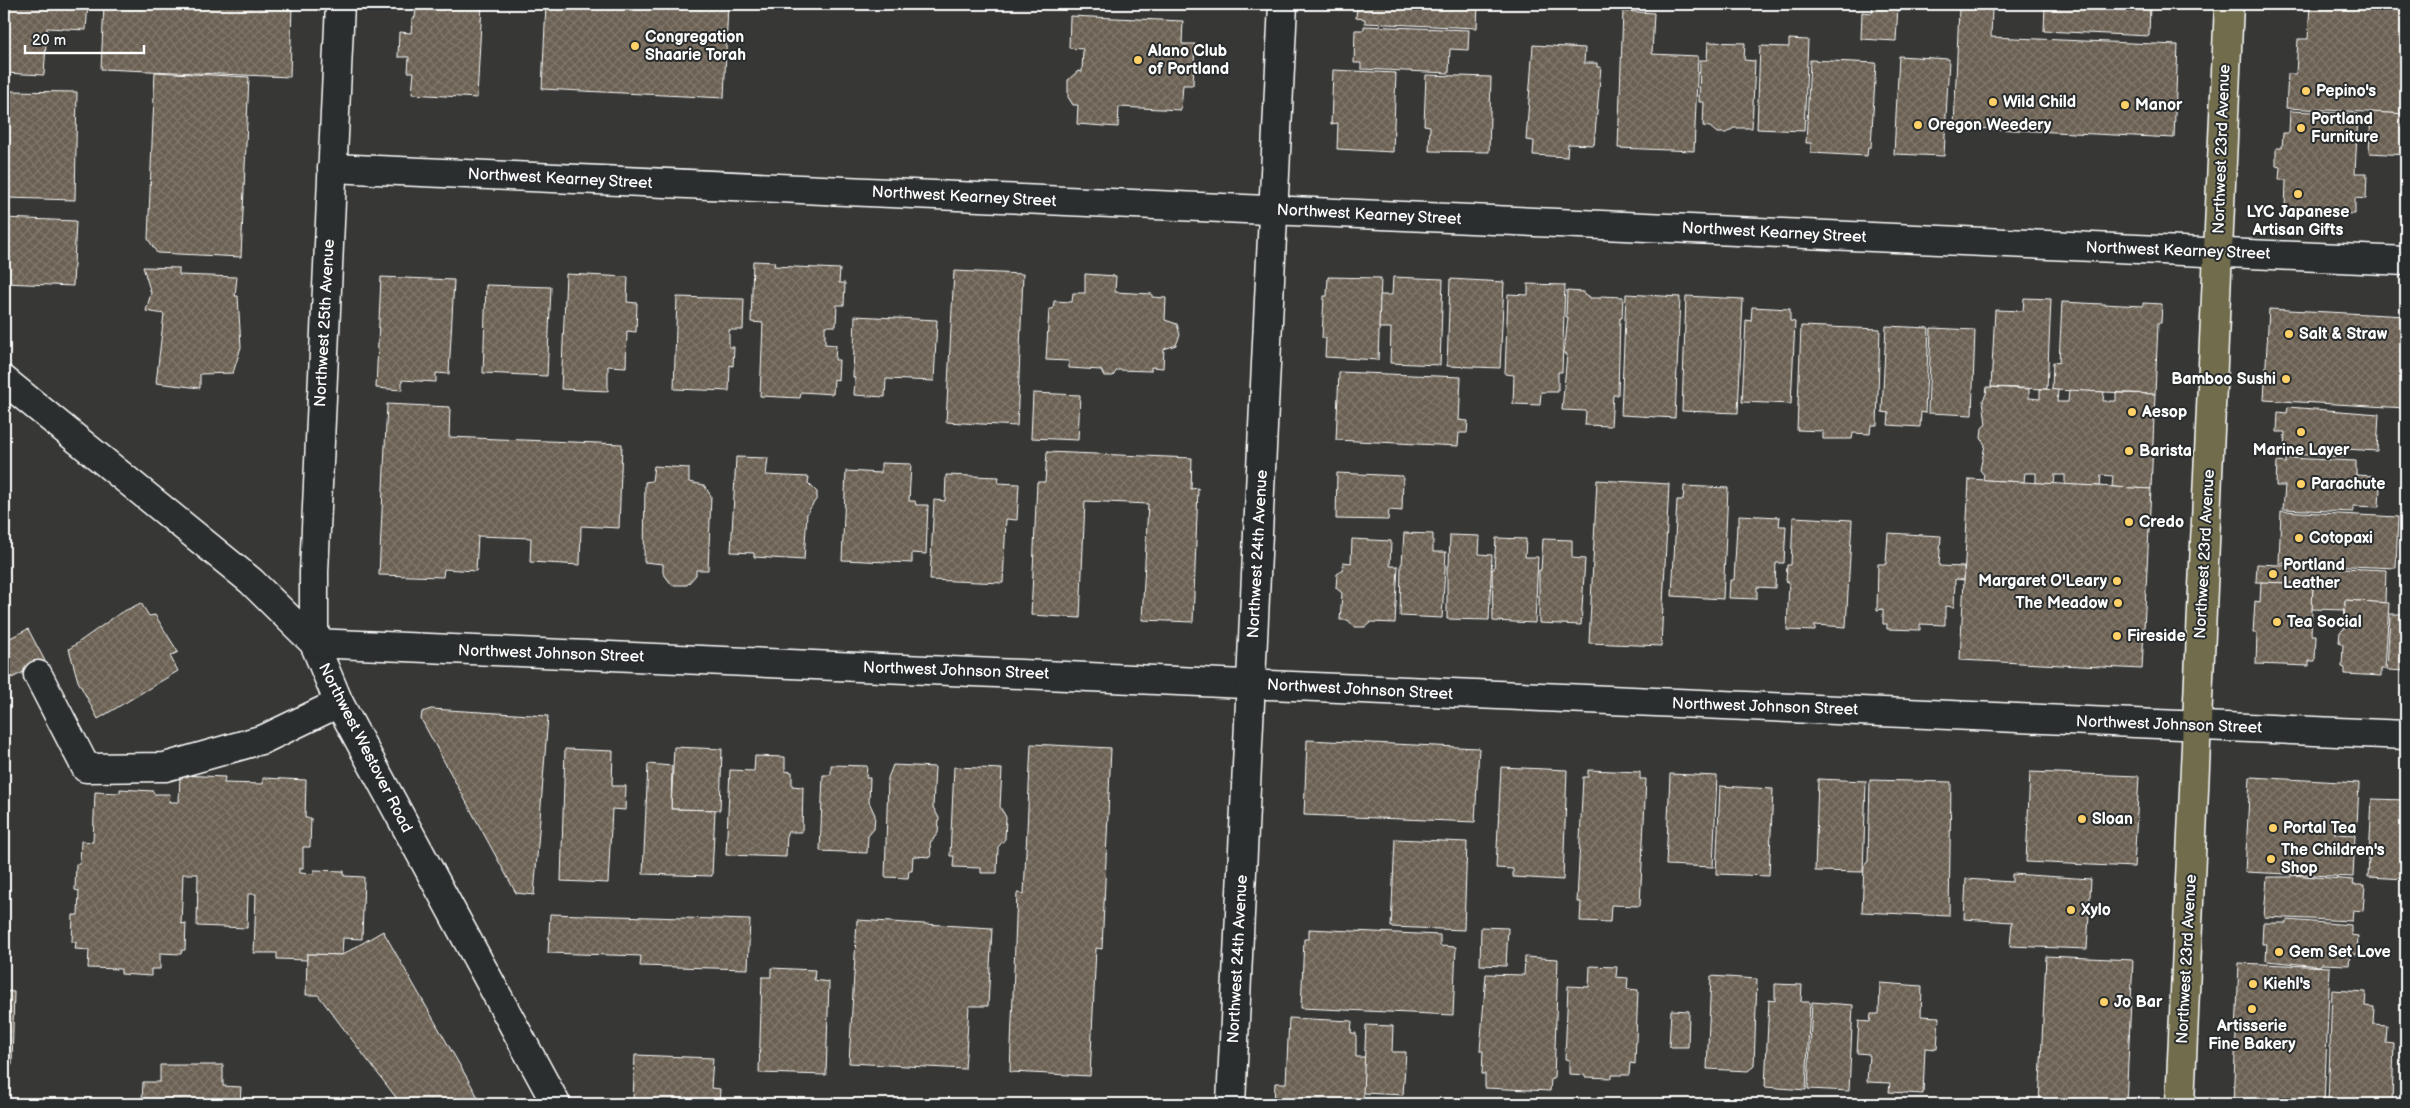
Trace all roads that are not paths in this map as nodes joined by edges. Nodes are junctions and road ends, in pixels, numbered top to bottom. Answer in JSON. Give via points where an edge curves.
{"nodes":[{"id":1,"x":340,"y":4,"type":"edge"},
{"id":2,"x":1283,"y":4,"type":"edge"},
{"id":3,"x":2229,"y":4,"type":"edge"},
{"id":4,"x":332,"y":168,"type":"junction"},
{"id":5,"x":1275,"y":210,"type":"junction"},
{"id":6,"x":2218,"y":253,"type":"junction"},
{"id":7,"x":2406,"y":261,"type":"edge"},
{"id":8,"x":4,"y":380,"type":"edge"},
{"id":9,"x":314,"y":643,"type":"junction"},
{"id":10,"x":38,"y":675,"type":"dead end"},
{"id":11,"x":1251,"y":685,"type":"junction"},
{"id":12,"x":339,"y":703,"type":"junction"},
{"id":13,"x":2197,"y":726,"type":"junction"},
{"id":14,"x":2406,"y":735,"type":"edge"},
{"id":15,"x":556,"y":1104,"type":"edge"},
{"id":16,"x":1231,"y":1104,"type":"edge"},
{"id":17,"x":2180,"y":1104,"type":"edge"}],
"edges":[{"from":1,"to":4,"type":"street","name":"Northwest 25th Avenue"},
{"from":2,"to":5,"type":"street","name":"Northwest 24th Avenue"},
{"from":3,"to":6,"type":"main road","name":"Northwest 23rd Avenue"},
{"from":4,"to":5,"type":"street","name":"Northwest Kearney Street"},
{"from":4,"to":9,"type":"street","name":"Northwest 25th Avenue","via":[[314,572]]},
{"from":5,"to":6,"type":"street","name":"Northwest Kearney Street"},
{"from":5,"to":11,"type":"street","name":"Northwest 24th Avenue"},
{"from":6,"to":7,"type":"street","name":"Northwest Kearney Street"},
{"from":6,"to":13,"type":"main road","name":"Northwest 23rd Avenue"},
{"from":8,"to":9,"type":"street","name":"Northwest Westover Road","via":[[251,581]]},
{"from":9,"to":11,"type":"street","name":"Northwest Johnson Street"},
{"from":9,"to":12,"type":"street","name":"Northwest Westover Road"},
{"from":10,"to":12,"type":"street","via":[[86,768],[165,767],[264,739]]},
{"from":11,"to":13,"type":"street","name":"Northwest Johnson Street"},
{"from":11,"to":16,"type":"street","name":"Northwest 24th Avenue"},
{"from":12,"to":15,"type":"street","name":"Northwest Westover Road"},
{"from":13,"to":14,"type":"street","name":"Northwest Johnson Street"},
{"from":13,"to":17,"type":"main road","name":"Northwest 23rd Avenue"}]}
